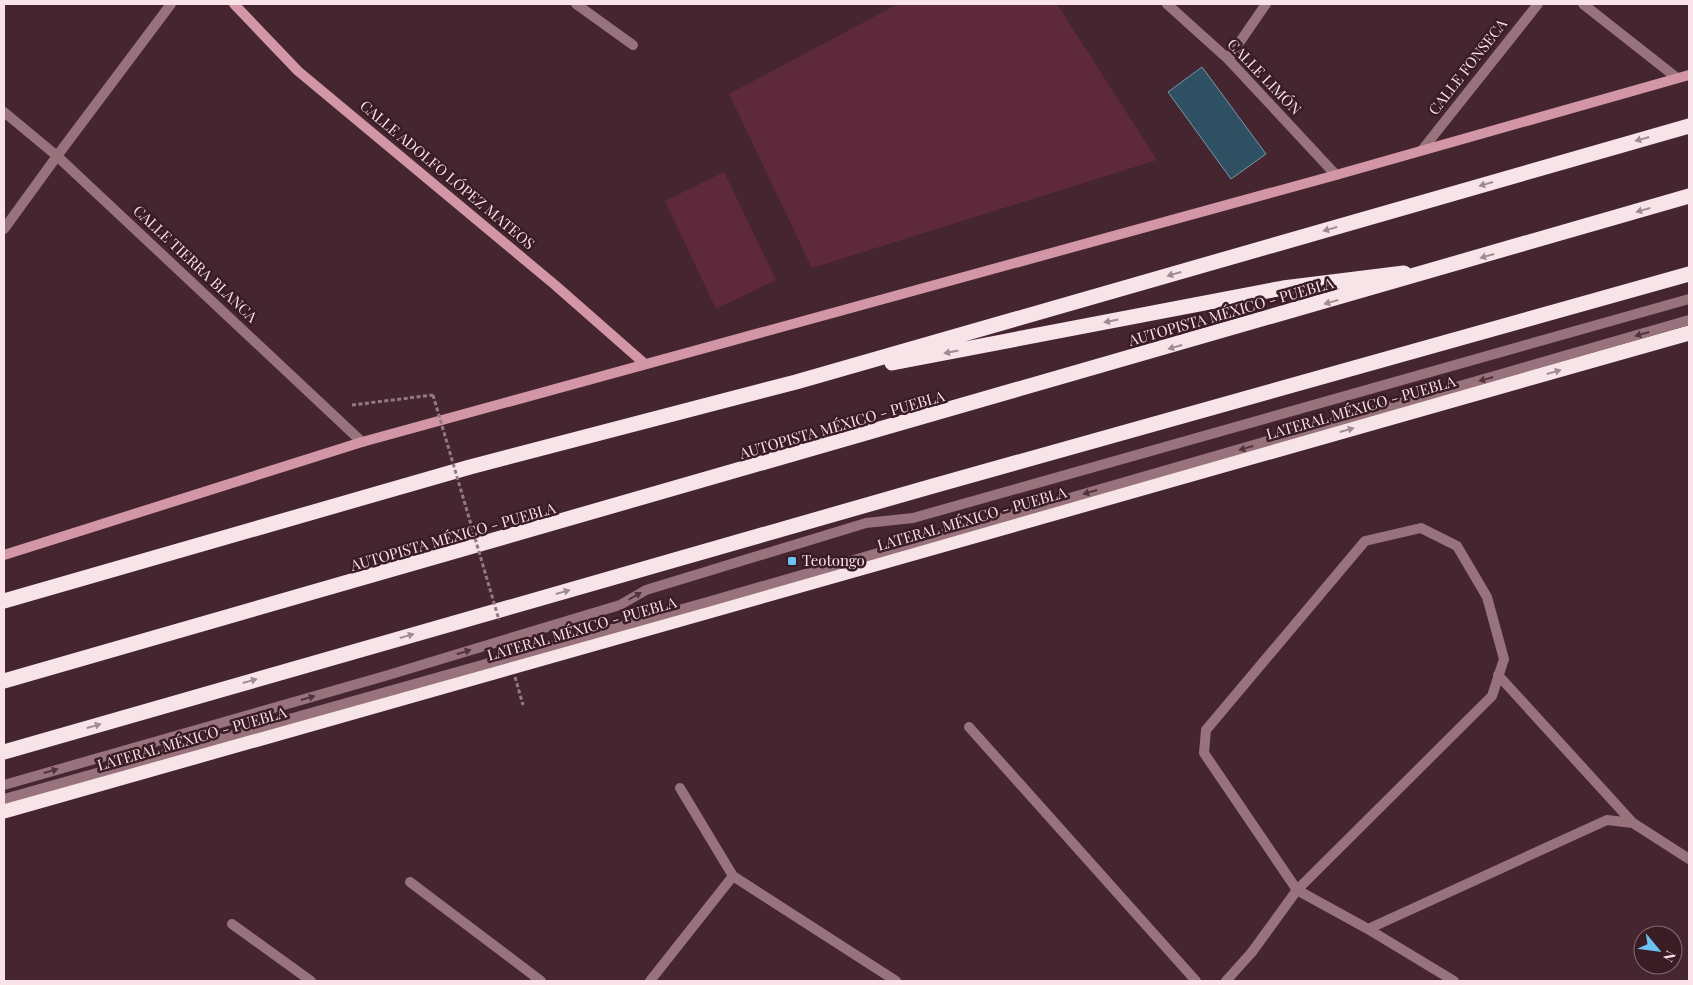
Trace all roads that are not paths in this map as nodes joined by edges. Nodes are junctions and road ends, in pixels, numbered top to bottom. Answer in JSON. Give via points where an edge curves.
{"nodes":[{"id":1,"x":171,"y":4,"type":"edge"},
{"id":2,"x":234,"y":4,"type":"edge"},
{"id":3,"x":576,"y":4,"type":"edge"},
{"id":4,"x":1167,"y":4,"type":"edge"},
{"id":5,"x":1266,"y":4,"type":"edge"},
{"id":6,"x":1538,"y":4,"type":"edge"},
{"id":7,"x":1583,"y":4,"type":"edge"},
{"id":8,"x":633,"y":45,"type":"dead end"},
{"id":9,"x":1228,"y":59,"type":"junction"},
{"id":10,"x":1689,"y":75,"type":"edge"},
{"id":11,"x":1677,"y":78,"type":"junction"},
{"id":12,"x":4,"y":112,"type":"edge"},
{"id":13,"x":1689,"y":126,"type":"edge"},
{"id":14,"x":1422,"y":150,"type":"junction"},
{"id":15,"x":57,"y":156,"type":"junction"},
{"id":16,"x":1336,"y":175,"type":"junction"},
{"id":17,"x":1689,"y":196,"type":"edge"},
{"id":18,"x":4,"y":229,"type":"edge"},
{"id":19,"x":1452,"y":266,"type":"junction"},
{"id":20,"x":1689,"y":274,"type":"edge"},
{"id":21,"x":1689,"y":299,"type":"edge"},
{"id":22,"x":1689,"y":320,"type":"edge"},
{"id":23,"x":1689,"y":333,"type":"edge"},
{"id":24,"x":645,"y":364,"type":"junction"},
{"id":25,"x":796,"y":382,"type":"junction"},
{"id":26,"x":362,"y":442,"type":"junction"},
{"id":27,"x":4,"y":554,"type":"edge"},
{"id":28,"x":4,"y":601,"type":"edge"},
{"id":29,"x":1498,"y":675,"type":"junction"},
{"id":30,"x":4,"y":681,"type":"edge"},
{"id":31,"x":969,"y":726,"type":"dead end"},
{"id":32,"x":4,"y":752,"type":"edge"},
{"id":33,"x":4,"y":785,"type":"edge"},
{"id":34,"x":680,"y":788,"type":"dead end"},
{"id":35,"x":4,"y":799,"type":"edge"},
{"id":36,"x":4,"y":811,"type":"edge"},
{"id":37,"x":1633,"y":822,"type":"junction"},
{"id":38,"x":1689,"y":858,"type":"edge"},
{"id":39,"x":733,"y":876,"type":"junction"},
{"id":40,"x":410,"y":882,"type":"dead end"},
{"id":41,"x":1297,"y":890,"type":"junction"},
{"id":42,"x":232,"y":924,"type":"dead end"},
{"id":43,"x":1368,"y":929,"type":"junction"},
{"id":44,"x":311,"y":981,"type":"edge"},
{"id":45,"x":540,"y":981,"type":"edge"},
{"id":46,"x":650,"y":981,"type":"edge"},
{"id":47,"x":896,"y":981,"type":"edge"},
{"id":48,"x":1196,"y":981,"type":"edge"},
{"id":49,"x":1226,"y":981,"type":"edge"},
{"id":50,"x":1454,"y":981,"type":"edge"}],
"edges":[{"from":1,"to":15,"type":"street"},
{"from":2,"to":24,"type":"street","name":"CALLE ADOLFO LÓPEZ MATEOS","via":[[298,71]]},
{"from":3,"to":8,"type":"street"},
{"from":4,"to":9,"type":"street","name":"CALLE LIMÓN"},
{"from":5,"to":9,"type":"street"},
{"from":6,"to":14,"type":"street","name":"CALLE FONSECA"},
{"from":7,"to":11,"type":"street"},
{"from":9,"to":16,"type":"street","name":"CALLE LIMÓN"},
{"from":10,"to":11,"type":"street"},
{"from":11,"to":14,"type":"street"},
{"from":12,"to":15,"type":"street","name":"CALLE TIERRA BLANCA"},
{"from":13,"to":25,"type":"highway","one_way":true},
{"from":14,"to":16,"type":"street"},
{"from":15,"to":18,"type":"street"},
{"from":15,"to":26,"type":"street","name":"CALLE TIERRA BLANCA"},
{"from":16,"to":24,"type":"street"},
{"from":17,"to":19,"type":"highway","name":"AUTOPISTA MÉXICO - PUEBLA","one_way":true},
{"from":19,"to":25,"type":"highway","one_way":true,"via":[[1283,288]]},
{"from":19,"to":30,"type":"highway","name":"AUTOPISTA MÉXICO - PUEBLA","one_way":true,"via":[[474,549]]},
{"from":32,"to":20,"type":"highway","one_way":true},
{"from":33,"to":21,"type":"street","one_way":true,"bridge":true,"via":[[620,605],[646,590],[866,523],[913,518]]},
{"from":22,"to":35,"type":"street","one_way":true,"bridge":true,"via":[[711,601]]},
{"from":36,"to":23,"type":"highway","name":"LATERAL MÉXICO - PUEBLA","one_way":true},
{"from":24,"to":26,"type":"street"},
{"from":25,"to":28,"type":"highway","via":[[470,467]]},
{"from":26,"to":27,"type":"street"},
{"from":29,"to":37,"type":"street"},
{"from":29,"to":41,"type":"street","via":[[1492,696]]},
{"from":29,"to":41,"type":"street","via":[[1504,660],[1487,597],[1457,546],[1421,528],[1366,541],[1206,730],[1204,753]]},
{"from":31,"to":48,"type":"street"},
{"from":34,"to":39,"type":"street"},
{"from":37,"to":38,"type":"street"},
{"from":37,"to":43,"type":"street","via":[[1607,820]]},
{"from":39,"to":46,"type":"street"},
{"from":39,"to":47,"type":"street"},
{"from":40,"to":45,"type":"street"},
{"from":41,"to":43,"type":"street"},
{"from":41,"to":49,"type":"street","via":[[1252,952]]},
{"from":42,"to":44,"type":"street"},
{"from":43,"to":50,"type":"street"}]}
